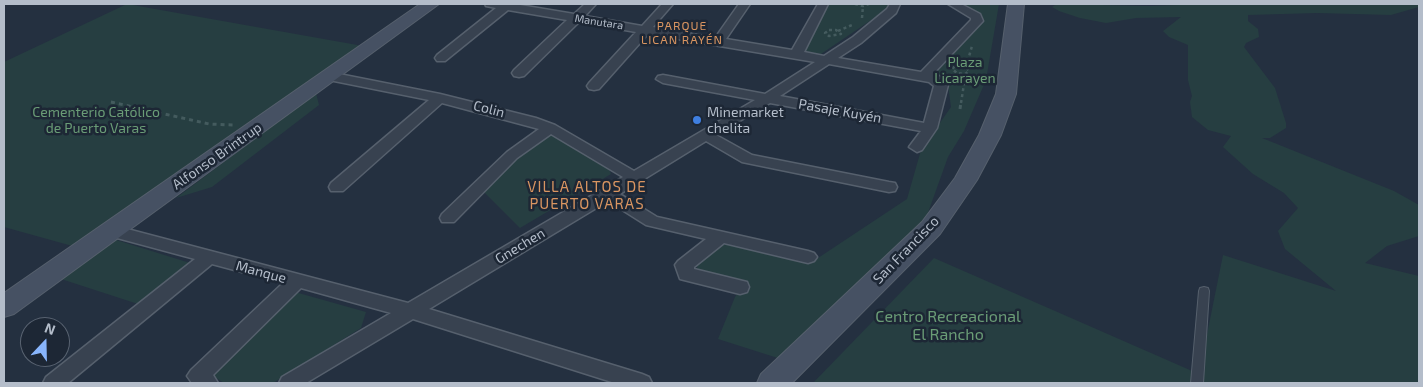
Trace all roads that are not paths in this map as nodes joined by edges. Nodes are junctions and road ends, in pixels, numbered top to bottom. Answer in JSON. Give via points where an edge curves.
{"nodes":[{"id":1,"x":431,"y":4,"type":"edge"},
{"id":2,"x":490,"y":4,"type":"edge"},
{"id":3,"x":591,"y":4,"type":"edge"},
{"id":4,"x":668,"y":4,"type":"edge"},
{"id":5,"x":745,"y":4,"type":"edge"},
{"id":6,"x":823,"y":4,"type":"edge"},
{"id":7,"x":895,"y":4,"type":"edge"},
{"id":8,"x":953,"y":4,"type":"edge"},
{"id":9,"x":1016,"y":4,"type":"edge"},
{"id":10,"x":507,"y":5,"type":"edge"},
{"id":11,"x":576,"y":18,"type":"junction"},
{"id":12,"x":645,"y":30,"type":"junction"},
{"id":13,"x":718,"y":42,"type":"junction"},
{"id":14,"x":796,"y":55,"type":"junction"},
{"id":15,"x":441,"y":58,"type":"dead end"},
{"id":16,"x":826,"y":60,"type":"junction"},
{"id":17,"x":519,"y":72,"type":"dead end"},
{"id":18,"x":329,"y":76,"type":"junction"},
{"id":19,"x":924,"y":76,"type":"junction"},
{"id":20,"x":663,"y":79,"type":"dead end"},
{"id":21,"x":594,"y":86,"type":"dead end"},
{"id":22,"x":440,"y":98,"type":"junction"},
{"id":23,"x":768,"y":98,"type":"junction"},
{"id":24,"x":550,"y":128,"type":"junction"},
{"id":25,"x":930,"y":128,"type":"junction"},
{"id":26,"x":706,"y":136,"type":"junction"},
{"id":27,"x":917,"y":147,"type":"dead end"},
{"id":28,"x":635,"y":178,"type":"junction"},
{"id":29,"x":338,"y":187,"type":"dead end"},
{"id":30,"x":889,"y":187,"type":"dead end"},
{"id":31,"x":609,"y":194,"type":"junction"},
{"id":32,"x":448,"y":218,"type":"dead end"},
{"id":33,"x":112,"y":230,"type":"junction"},
{"id":34,"x":719,"y":238,"type":"junction"},
{"id":35,"x":808,"y":257,"type":"dead end"},
{"id":36,"x":208,"y":258,"type":"junction"},
{"id":37,"x":296,"y":282,"type":"junction"},
{"id":38,"x":740,"y":288,"type":"dead end"},
{"id":39,"x":1204,"y":291,"type":"dead end"},
{"id":40,"x":4,"y":307,"type":"edge"},
{"id":41,"x":411,"y":311,"type":"junction"},
{"id":42,"x":53,"y":383,"type":"edge"},
{"id":43,"x":208,"y":383,"type":"edge"},
{"id":44,"x":289,"y":383,"type":"edge"},
{"id":45,"x":642,"y":383,"type":"edge"},
{"id":46,"x":772,"y":383,"type":"edge"},
{"id":47,"x":1197,"y":383,"type":"edge"}],
"edges":[{"from":1,"to":18,"type":"main road","name":"Alfonso Brintrup"},
{"from":2,"to":10,"type":"street","name":"Manutara"},
{"from":3,"to":11,"type":"street"},
{"from":4,"to":12,"type":"street"},
{"from":5,"to":13,"type":"street"},
{"from":6,"to":14,"type":"street"},
{"from":7,"to":16,"type":"street","name":"Gnechen","via":[[892,11],[864,34]]},
{"from":8,"to":19,"type":"street","via":[[976,16],[977,21]]},
{"from":9,"to":46,"type":"main road","name":"San Francisco","via":[[1006,94],[990,135],[965,180],[931,228]]},
{"from":10,"to":11,"type":"street","name":"Manutara"},
{"from":10,"to":15,"type":"street"},
{"from":11,"to":12,"type":"street","name":"Manutara"},
{"from":11,"to":17,"type":"street"},
{"from":12,"to":13,"type":"street","name":"Manutara"},
{"from":12,"to":21,"type":"street"},
{"from":13,"to":14,"type":"street","name":"Manutara"},
{"from":14,"to":16,"type":"street","name":"Manutara"},
{"from":16,"to":19,"type":"street","name":"Manutara"},
{"from":16,"to":23,"type":"street","name":"Gnechen"},
{"from":18,"to":22,"type":"street","name":"Colin"},
{"from":18,"to":33,"type":"main road","name":"Alfonso Brintrup"},
{"from":19,"to":25,"type":"street","via":[[941,85]]},
{"from":20,"to":23,"type":"street","name":"Pasaje Kuyén"},
{"from":22,"to":24,"type":"street","name":"Colin","via":[[498,111]]},
{"from":22,"to":29,"type":"street"},
{"from":23,"to":25,"type":"street","name":"Pasaje Kuyén"},
{"from":23,"to":26,"type":"street","name":"Gnechen"},
{"from":24,"to":28,"type":"street","name":"Colin"},
{"from":24,"to":32,"type":"street","via":[[512,155]]},
{"from":25,"to":27,"type":"street"},
{"from":26,"to":28,"type":"street","name":"Gnechen"},
{"from":26,"to":30,"type":"street","via":[[747,159]]},
{"from":28,"to":31,"type":"street","name":"Gnechen"},
{"from":31,"to":34,"type":"street","via":[[652,221]]},
{"from":31,"to":41,"type":"street","name":"Gnechen"},
{"from":33,"to":36,"type":"street","name":"Manque"},
{"from":33,"to":40,"type":"main road","name":"Alfonso Brintrup"},
{"from":34,"to":35,"type":"street"},
{"from":34,"to":38,"type":"street","via":[[684,265],[686,274]]},
{"from":36,"to":37,"type":"street","name":"Manque"},
{"from":36,"to":42,"type":"street"},
{"from":37,"to":41,"type":"street","name":"Manque"},
{"from":37,"to":43,"type":"street","via":[[198,376]]},
{"from":39,"to":47,"type":"lane"},
{"from":41,"to":44,"type":"street","name":"Gnechen"},
{"from":41,"to":45,"type":"street","name":"Manque"}]}
